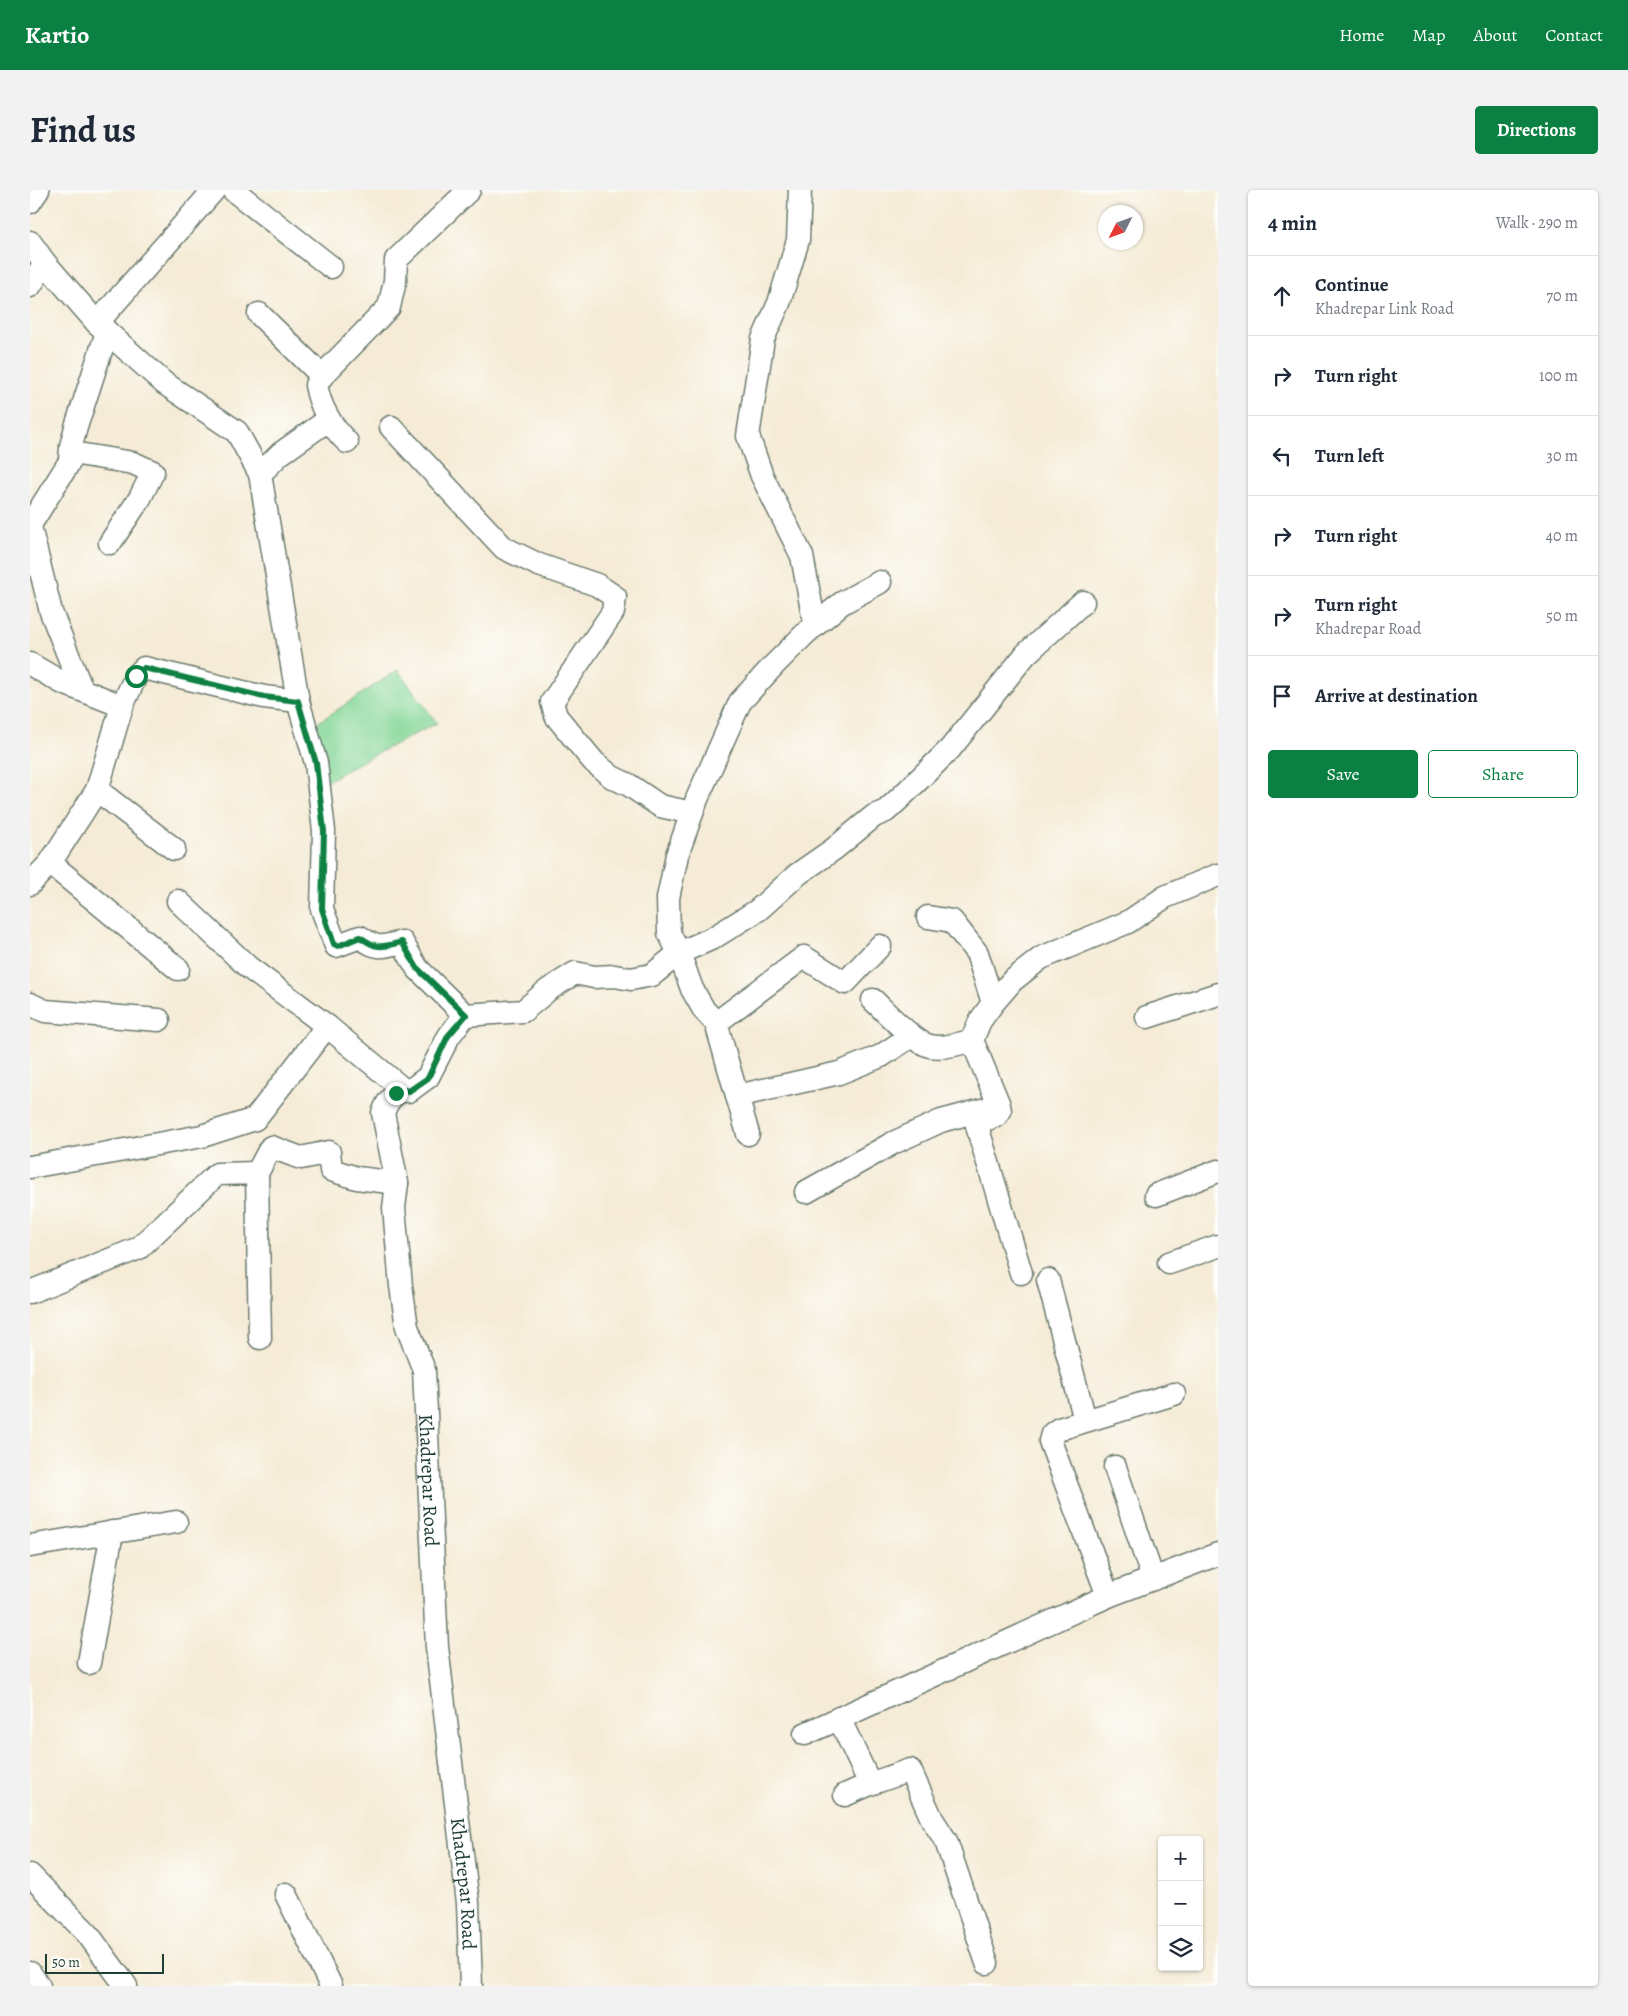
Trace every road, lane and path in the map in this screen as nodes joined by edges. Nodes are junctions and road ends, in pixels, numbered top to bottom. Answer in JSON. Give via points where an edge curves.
{"nodes":[{"id":1,"x":38,"y":190,"type":"edge"},
{"id":2,"x":214,"y":190,"type":"edge"},
{"id":3,"x":233,"y":190,"type":"edge"},
{"id":4,"x":469,"y":190,"type":"edge"},
{"id":5,"x":800,"y":190,"type":"edge"},
{"id":6,"x":30,"y":202,"type":"edge"},
{"id":7,"x":30,"y":242,"type":"edge"},
{"id":8,"x":44,"y":263,"type":"junction"},
{"id":9,"x":331,"y":267,"type":"dead end"},
{"id":10,"x":30,"y":286,"type":"edge"},
{"id":11,"x":259,"y":314,"type":"dead end"},
{"id":12,"x":102,"y":328,"type":"junction"},
{"id":13,"x":322,"y":376,"type":"junction"},
{"id":14,"x":328,"y":420,"type":"junction"},
{"id":15,"x":391,"y":427,"type":"dead end"},
{"id":16,"x":347,"y":442,"type":"dead end"},
{"id":17,"x":72,"y":453,"type":"junction"},
{"id":18,"x":260,"y":474,"type":"junction"},
{"id":19,"x":30,"y":526,"type":"edge"},
{"id":20,"x":110,"y":543,"type":"dead end"},
{"id":21,"x":880,"y":582,"type":"dead end"},
{"id":22,"x":1083,"y":602,"type":"dead end"},
{"id":23,"x":815,"y":626,"type":"junction"},
{"id":24,"x":30,"y":664,"type":"edge"},
{"id":25,"x":82,"y":690,"type":"junction"},
{"id":26,"x":298,"y":701,"type":"junction"},
{"id":27,"x":122,"y":706,"type":"junction"},
{"id":28,"x":97,"y":790,"type":"junction"},
{"id":29,"x":692,"y":813,"type":"junction"},
{"id":30,"x":174,"y":849,"type":"dead end"},
{"id":31,"x":50,"y":863,"type":"junction"},
{"id":32,"x":1218,"y":875,"type":"edge"},
{"id":33,"x":30,"y":884,"type":"edge"},
{"id":34,"x":178,"y":901,"type":"dead end"},
{"id":35,"x":928,"y":918,"type":"dead end"},
{"id":36,"x":880,"y":946,"type":"dead end"},
{"id":37,"x":679,"y":952,"type":"junction"},
{"id":38,"x":178,"y":969,"type":"dead end"},
{"id":39,"x":1218,"y":994,"type":"edge"},
{"id":40,"x":873,"y":1000,"type":"dead end"},
{"id":41,"x":993,"y":1003,"type":"junction"},
{"id":42,"x":30,"y":1004,"type":"edge"},
{"id":43,"x":466,"y":1015,"type":"junction"},
{"id":44,"x":1146,"y":1017,"type":"dead end"},
{"id":45,"x":159,"y":1020,"type":"dead end"},
{"id":46,"x":716,"y":1023,"type":"junction"},
{"id":47,"x":327,"y":1026,"type":"junction"},
{"id":48,"x":911,"y":1036,"type":"junction"},
{"id":49,"x":972,"y":1040,"type":"junction"},
{"id":50,"x":404,"y":1090,"type":"junction"},
{"id":51,"x":737,"y":1096,"type":"junction"},
{"id":52,"x":999,"y":1105,"type":"junction"},
{"id":53,"x":748,"y":1134,"type":"dead end"},
{"id":54,"x":30,"y":1167,"type":"edge"},
{"id":55,"x":257,"y":1172,"type":"junction"},
{"id":56,"x":1218,"y":1172,"type":"edge"},
{"id":57,"x":397,"y":1183,"type":"junction"},
{"id":58,"x":806,"y":1192,"type":"dead end"},
{"id":59,"x":1156,"y":1195,"type":"dead end"},
{"id":60,"x":1218,"y":1246,"type":"edge"},
{"id":61,"x":1169,"y":1263,"type":"dead end"},
{"id":62,"x":1021,"y":1273,"type":"dead end"},
{"id":63,"x":1048,"y":1280,"type":"dead end"},
{"id":64,"x":30,"y":1292,"type":"edge"},
{"id":65,"x":260,"y":1338,"type":"dead end"},
{"id":66,"x":1174,"y":1394,"type":"dead end"},
{"id":67,"x":1086,"y":1420,"type":"junction"},
{"id":68,"x":1115,"y":1466,"type":"dead end"},
{"id":69,"x":176,"y":1522,"type":"dead end"},
{"id":70,"x":112,"y":1532,"type":"junction"},
{"id":71,"x":30,"y":1546,"type":"edge"},
{"id":72,"x":1218,"y":1554,"type":"edge"},
{"id":73,"x":1153,"y":1579,"type":"junction"},
{"id":74,"x":1108,"y":1596,"type":"junction"},
{"id":75,"x":89,"y":1663,"type":"dead end"},
{"id":76,"x":839,"y":1718,"type":"junction"},
{"id":77,"x":805,"y":1734,"type":"dead end"},
{"id":78,"x":870,"y":1784,"type":"junction"},
{"id":79,"x":845,"y":1795,"type":"dead end"},
{"id":80,"x":30,"y":1875,"type":"edge"},
{"id":81,"x":286,"y":1894,"type":"dead end"},
{"id":82,"x":987,"y":1962,"type":"dead end"},
{"id":83,"x":30,"y":1974,"type":"edge"},
{"id":84,"x":39,"y":1986,"type":"edge"},
{"id":85,"x":126,"y":1986,"type":"edge"},
{"id":86,"x":331,"y":1986,"type":"edge"},
{"id":87,"x":471,"y":1986,"type":"edge"}],
"edges":[{"from":1,"to":6,"type":"street"},
{"from":2,"to":12,"type":"street"},
{"from":3,"to":9,"type":"street"},
{"from":4,"to":13,"type":"street","via":[[396,260],[389,307]]},
{"from":5,"to":23,"type":"street","via":[[798,240],[779,303],[763,339],[748,436],[762,476],[802,556]]},
{"from":7,"to":8,"type":"street"},
{"from":8,"to":10,"type":"street"},
{"from":8,"to":12,"type":"street"},
{"from":11,"to":13,"type":"street"},
{"from":12,"to":17,"type":"street","via":[[71,446]]},
{"from":12,"to":18,"type":"street","via":[[164,383],[237,432]]},
{"from":13,"to":14,"type":"street","via":[[316,385]]},
{"from":14,"to":16,"type":"street"},
{"from":14,"to":18,"type":"street","via":[[280,454]]},
{"from":15,"to":29,"type":"street","via":[[504,548],[596,585],[615,597],[613,612],[552,702],[556,716],[594,762],[612,777],[660,806]]},
{"from":17,"to":19,"type":"street"},
{"from":17,"to":20,"type":"street","via":[[133,463],[153,472]]},
{"from":18,"to":26,"type":"street"},
{"from":19,"to":25,"type":"street","via":[[51,612]]},
{"from":21,"to":23,"type":"street","via":[[842,603]]},
{"from":22,"to":37,"type":"street","via":[[1026,654],[950,749],[886,811],[874,816],[798,874],[758,910],[713,938]]},
{"from":23,"to":29,"type":"street","via":[[740,702]]},
{"from":24,"to":25,"type":"street"},
{"from":25,"to":27,"type":"street"},
{"from":26,"to":27,"type":"street","via":[[264,697],[144,668],[136,676]]},
{"from":26,"to":43,"type":"street","via":[[316,763],[324,831],[322,909],[334,944],[338,946],[360,937],[374,946],[402,942],[417,968]]},
{"from":27,"to":28,"type":"street"},
{"from":28,"to":30,"type":"street"},
{"from":28,"to":31,"type":"street"},
{"from":29,"to":37,"type":"street","via":[[677,855],[668,898],[669,933]]},
{"from":31,"to":33,"type":"street"},
{"from":31,"to":38,"type":"street"},
{"from":32,"to":41,"type":"street","via":[[1165,897],[1128,922],[1041,958],[1012,981]]},
{"from":34,"to":47,"type":"street","via":[[248,967]]},
{"from":35,"to":41,"type":"street","via":[[952,921],[977,953]]},
{"from":36,"to":46,"type":"street","via":[[845,982],[804,957]]},
{"from":37,"to":43,"type":"street","via":[[652,975],[631,979],[574,973],[523,1011]]},
{"from":37,"to":46,"type":"street","via":[[692,989]]},
{"from":39,"to":44,"type":"street"},
{"from":40,"to":48,"type":"street"},
{"from":41,"to":49,"type":"street"},
{"from":42,"to":45,"type":"street","via":[[44,1011]]},
{"from":43,"to":50,"type":"street","name":"Khadrepar Road","via":[[448,1036],[428,1078],[409,1091]]},
{"from":46,"to":51,"type":"street"},
{"from":47,"to":50,"type":"street"},
{"from":47,"to":54,"type":"street","via":[[255,1119],[202,1136]]},
{"from":48,"to":49,"type":"street","via":[[930,1046]]},
{"from":48,"to":51,"type":"street","via":[[881,1056],[839,1074]]},
{"from":49,"to":52,"type":"street"},
{"from":50,"to":57,"type":"street","name":"Khadrepar Road","via":[[386,1103],[383,1112]]},
{"from":51,"to":53,"type":"street"},
{"from":52,"to":58,"type":"street","via":[[941,1121],[893,1142]]},
{"from":52,"to":62,"type":"street","via":[[1000,1111],[996,1116],[978,1122],[977,1126]]},
{"from":55,"to":57,"type":"street","via":[[271,1147],[301,1158],[329,1152],[331,1170],[357,1178]]},
{"from":55,"to":64,"type":"street","via":[[217,1174],[140,1248]]},
{"from":55,"to":65,"type":"street"},
{"from":56,"to":59,"type":"street"},
{"from":57,"to":87,"type":"street","name":"Khadrepar Road","via":[[394,1208],[401,1286],[407,1327],[424,1370],[437,1647],[468,1904]]},
{"from":60,"to":61,"type":"street"},
{"from":63,"to":67,"type":"street"},
{"from":66,"to":67,"type":"street"},
{"from":67,"to":74,"type":"street","via":[[1059,1429],[1052,1434],[1050,1441]]},
{"from":68,"to":73,"type":"street"},
{"from":69,"to":70,"type":"street"},
{"from":70,"to":71,"type":"street"},
{"from":70,"to":75,"type":"street"},
{"from":72,"to":73,"type":"street"},
{"from":73,"to":74,"type":"street"},
{"from":74,"to":76,"type":"street"},
{"from":76,"to":77,"type":"street"},
{"from":76,"to":78,"type":"street"},
{"from":78,"to":79,"type":"street"},
{"from":78,"to":82,"type":"street","via":[[910,1770],[932,1819],[946,1841]]},
{"from":80,"to":85,"type":"street","via":[[87,1933]]},
{"from":81,"to":86,"type":"street"},
{"from":83,"to":84,"type":"street"}]}
